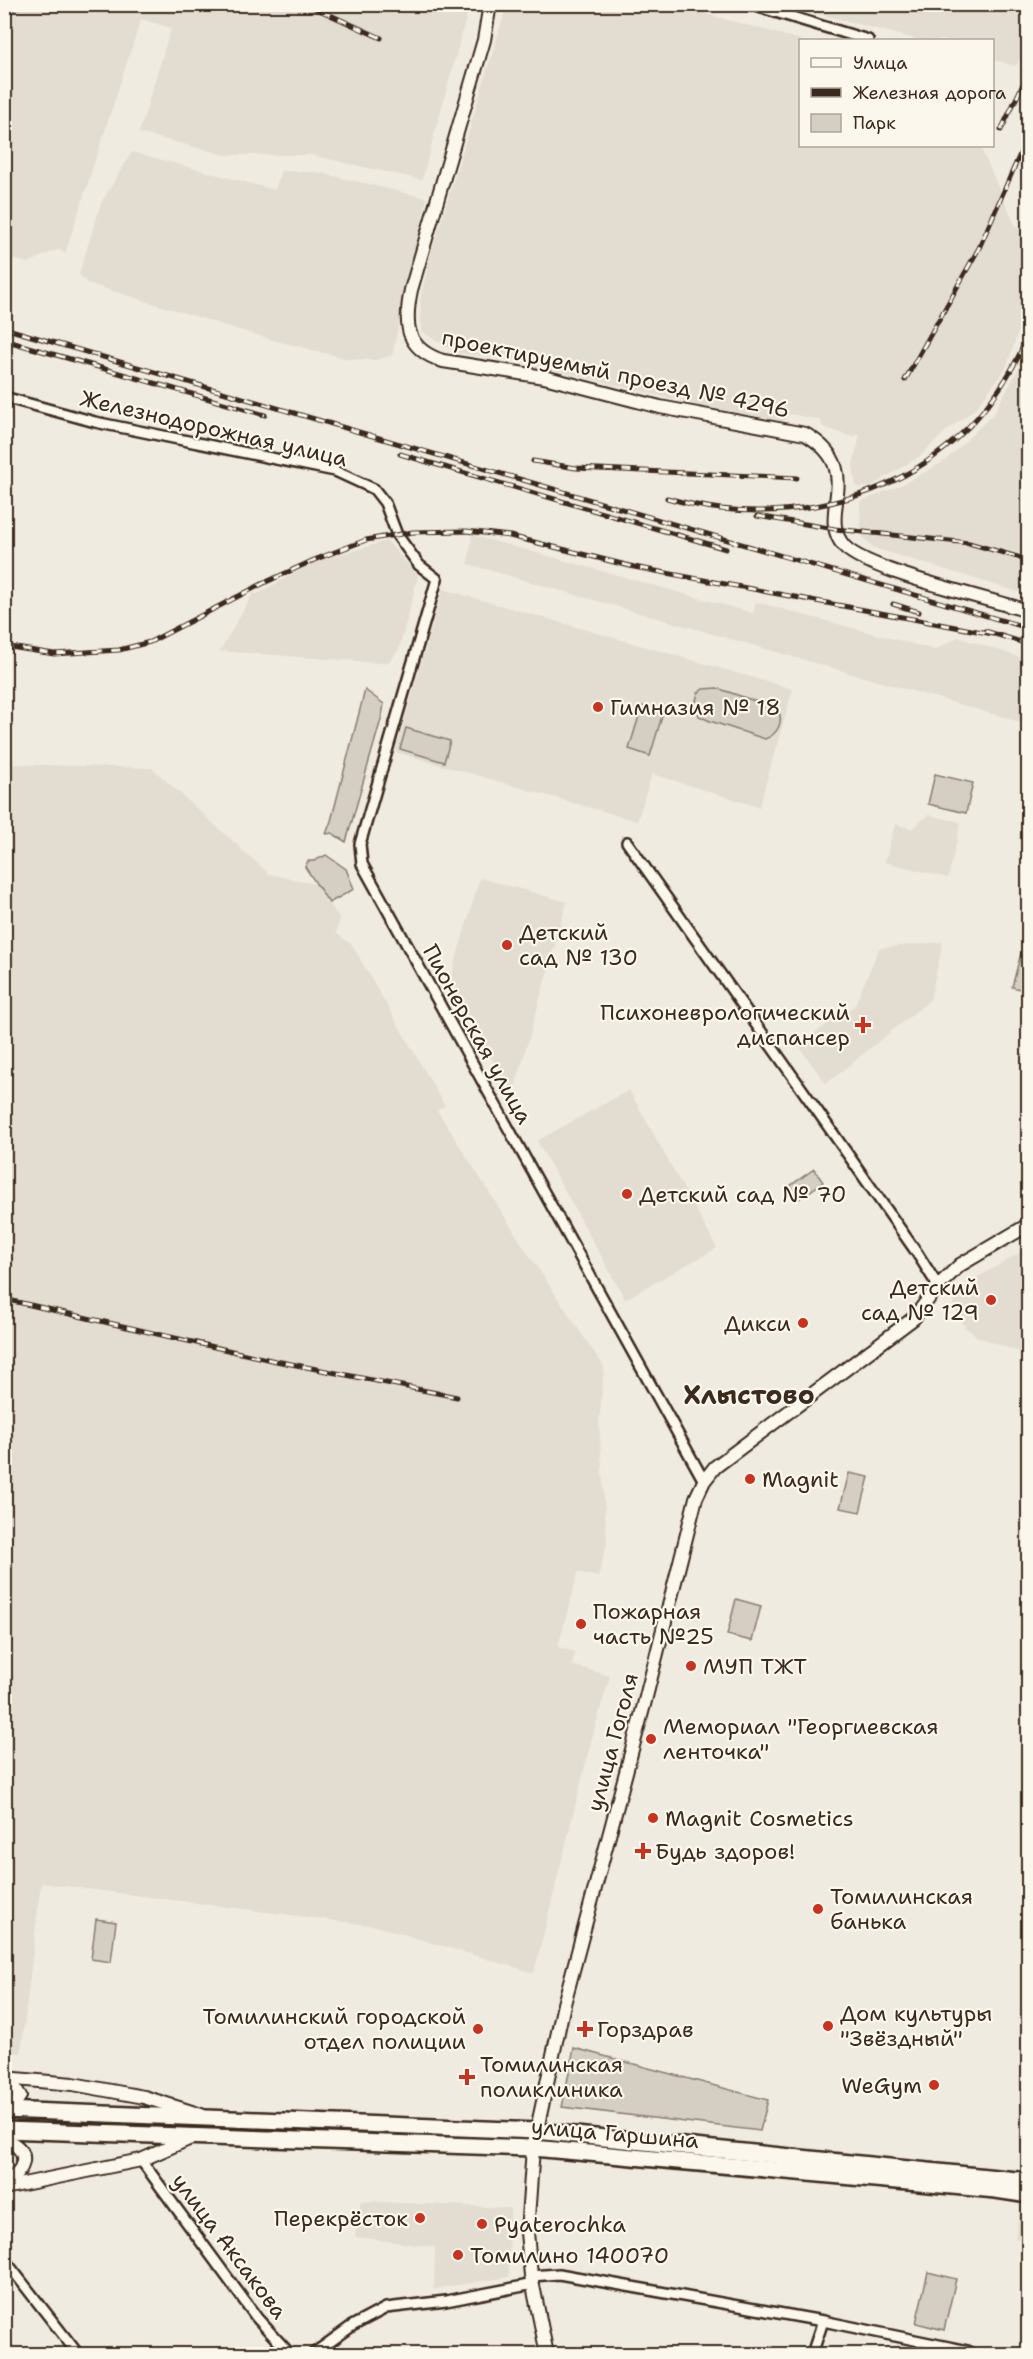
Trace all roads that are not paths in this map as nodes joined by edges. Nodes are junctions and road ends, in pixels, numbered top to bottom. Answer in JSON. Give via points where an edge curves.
{"nodes":[{"id":1,"x":490,"y":4,"type":"edge"},
{"id":2,"x":748,"y":4,"type":"edge"},
{"id":3,"x":865,"y":39,"type":"edge"},
{"id":4,"x":4,"y":397,"type":"edge"},
{"id":5,"x":437,"y":579,"type":"joint"},
{"id":6,"x":1029,"y":611,"type":"edge"},
{"id":7,"x":627,"y":842,"type":"dead end"},
{"id":8,"x":1029,"y":1225,"type":"edge"},
{"id":9,"x":938,"y":1286,"type":"junction"},
{"id":10,"x":704,"y":1481,"type":"junction"},
{"id":11,"x":4,"y":2079,"type":"edge"},
{"id":12,"x":4,"y":2108,"type":"edge"},
{"id":13,"x":211,"y":2118,"type":"junction"},
{"id":14,"x":4,"y":2130,"type":"edge"},
{"id":15,"x":536,"y":2131,"type":"junction"},
{"id":16,"x":197,"y":2135,"type":"junction"},
{"id":17,"x":4,"y":2139,"type":"edge"},
{"id":18,"x":533,"y":2148,"type":"junction"},
{"id":19,"x":141,"y":2160,"type":"junction"},
{"id":20,"x":1029,"y":2181,"type":"edge"},
{"id":21,"x":4,"y":2186,"type":"edge"},
{"id":22,"x":1029,"y":2195,"type":"edge"},
{"id":23,"x":4,"y":2259,"type":"edge"},
{"id":24,"x":533,"y":2280,"type":"junction"},
{"id":25,"x":823,"y":2321,"type":"junction"},
{"id":26,"x":968,"y":2351,"type":"dead end"},
{"id":27,"x":78,"y":2355,"type":"edge"},
{"id":28,"x":290,"y":2355,"type":"edge"},
{"id":29,"x":313,"y":2355,"type":"edge"},
{"id":30,"x":547,"y":2355,"type":"edge"},
{"id":31,"x":812,"y":2355,"type":"edge"}],
"edges":[{"from":1,"to":6,"type":"street","name":"проектируемый проезд № 4296","via":[[411,290],[406,324],[417,345],[428,356],[443,361],[544,377],[660,407],[805,434],[820,442],[837,470],[835,529],[844,546],[885,568]]},
{"from":2,"to":3,"type":"street"},
{"from":4,"to":5,"type":"street","name":"Железнодорожная улица","via":[[95,422],[335,471],[374,489],[385,503],[397,535],[419,565]]},
{"from":5,"to":10,"type":"street","name":"Пионерская улица","via":[[360,844],[362,864]]},
{"from":7,"to":9,"type":"street"},
{"from":8,"to":9,"type":"street","name":"улица Гоголя","via":[[960,1265]]},
{"from":9,"to":10,"type":"street","name":"улица Гоголя","via":[[914,1318],[730,1454]]},
{"from":10,"to":15,"type":"street","name":"улица Гоголя","via":[[696,1498],[564,2004]]},
{"from":11,"to":12,"type":"street","via":[[12,2083],[20,2096]]},
{"from":11,"to":13,"type":"street","via":[[74,2084],[144,2097]]},
{"from":12,"to":13,"type":"main road","name":"улица Гаршина"},
{"from":13,"to":15,"type":"main road","name":"улица Гаршина"},
{"from":14,"to":16,"type":"main road","name":"улица Гаршина"},
{"from":15,"to":18,"type":"street","name":"улица Гоголя"},
{"from":15,"to":20,"type":"main road","name":"улица Гаршина"},
{"from":16,"to":18,"type":"main road","name":"улица Гаршина"},
{"from":16,"to":19,"type":"street"},
{"from":17,"to":21,"type":"street","via":[[19,2148],[24,2157],[17,2175]]},
{"from":18,"to":22,"type":"main road","name":"улица Гаршина"},
{"from":18,"to":24,"type":"street","name":"улица Гоголя","via":[[527,2232]]},
{"from":19,"to":21,"type":"street"},
{"from":19,"to":28,"type":"street","name":"улица Аксакова","via":[[257,2318]]},
{"from":23,"to":27,"type":"street"},
{"from":24,"to":25,"type":"street","via":[[559,2274]]},
{"from":24,"to":29,"type":"street","via":[[446,2301],[386,2308],[352,2326]]},
{"from":24,"to":30,"type":"street","name":"улица Гоголя"},
{"from":25,"to":26,"type":"street"},
{"from":25,"to":31,"type":"street"}]}
